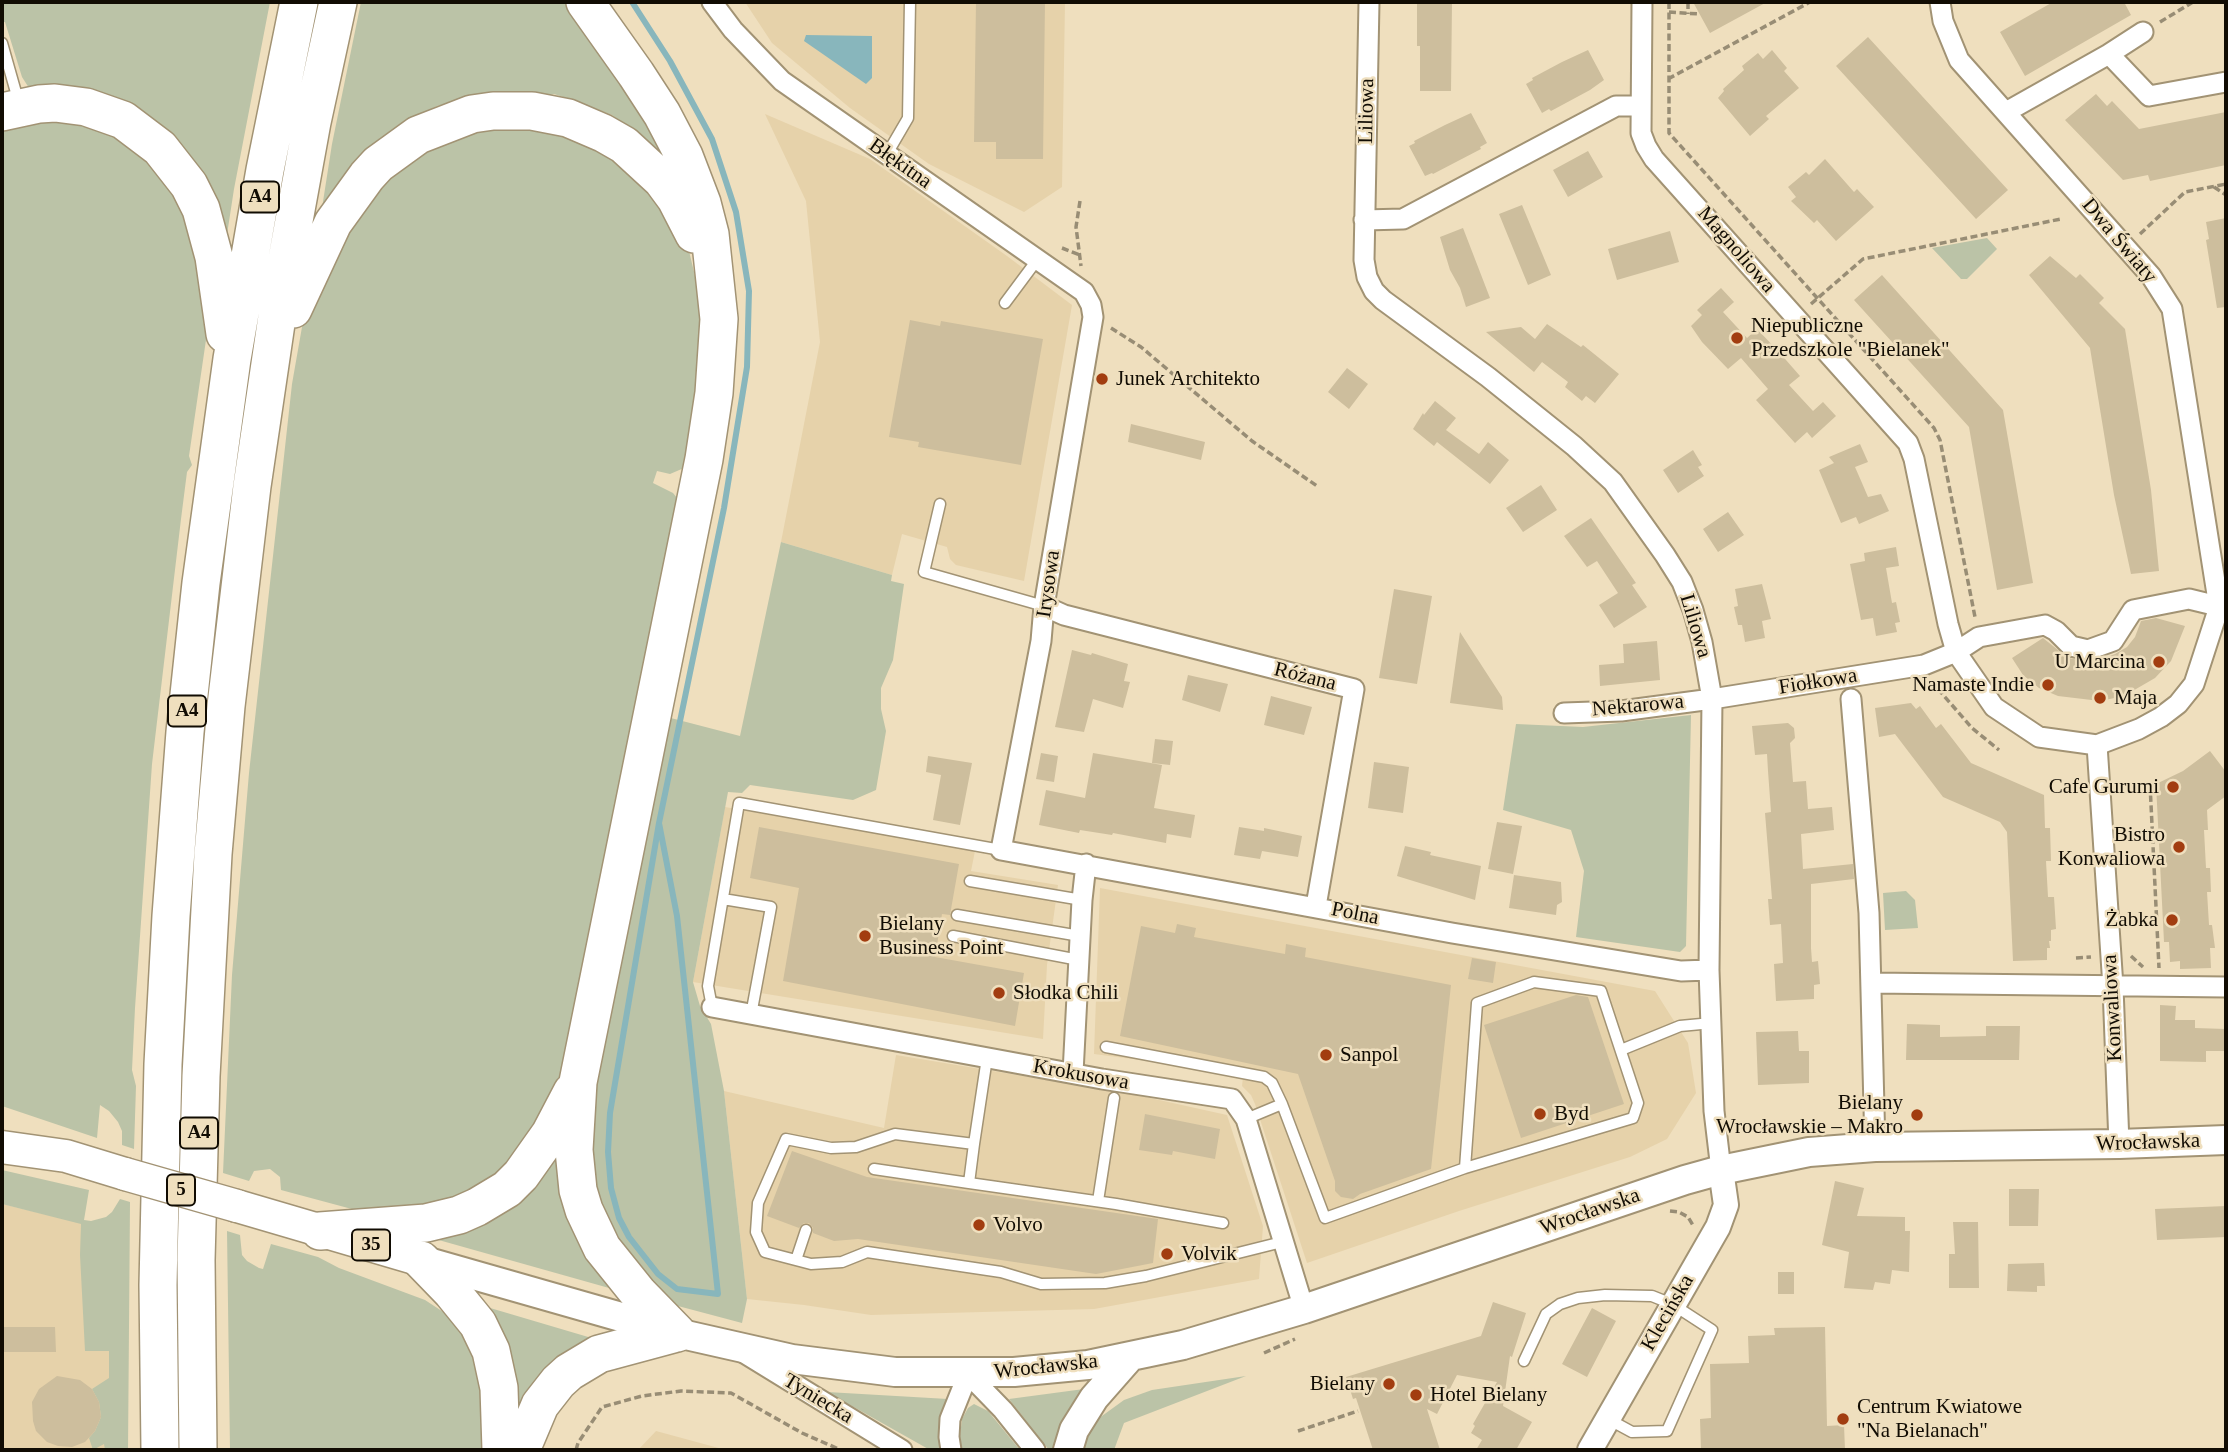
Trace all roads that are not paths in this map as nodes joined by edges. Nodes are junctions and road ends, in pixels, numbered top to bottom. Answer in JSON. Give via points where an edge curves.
{"nodes":[{"id":1,"x":299,"y":2,"type":"edge"},
{"id":2,"x":338,"y":2,"type":"edge"},
{"id":3,"x":585,"y":2,"type":"edge"},
{"id":4,"x":712,"y":2,"type":"edge"},
{"id":5,"x":910,"y":2,"type":"edge"},
{"id":6,"x":1369,"y":2,"type":"edge"},
{"id":7,"x":1642,"y":2,"type":"edge"},
{"id":8,"x":1940,"y":2,"type":"edge"},
{"id":9,"x":2143,"y":32,"type":"road end"},
{"id":10,"x":2,"y":43,"type":"edge"},
{"id":11,"x":2109,"y":54,"type":"junction"},
{"id":12,"x":2226,"y":82,"type":"edge"},
{"id":13,"x":1641,"y":106,"type":"junction"},
{"id":14,"x":11,"y":110,"type":"edge"},
{"id":15,"x":2006,"y":112,"type":"junction"},
{"id":16,"x":887,"y":154,"type":"junction"},
{"id":17,"x":1364,"y":220,"type":"junction"},
{"id":18,"x":1037,"y":260,"type":"junction"},
{"id":19,"x":717,"y":300,"type":"junction"},
{"id":20,"x":1005,"y":303,"type":"dead end"},
{"id":21,"x":1093,"y":317,"type":"joint"},
{"id":22,"x":269,"y":376,"type":"junction"},
{"id":23,"x":228,"y":387,"type":"junction"},
{"id":24,"x":940,"y":504,"type":"dead end"},
{"id":25,"x":1044,"y":606,"type":"junction"},
{"id":26,"x":2223,"y":607,"type":"edge"},
{"id":27,"x":1956,"y":652,"type":"junction"},
{"id":28,"x":1712,"y":699,"type":"junction"},
{"id":29,"x":1852,"y":699,"type":"dead end"},
{"id":30,"x":1564,"y":713,"type":"dead end"},
{"id":31,"x":2097,"y":745,"type":"junction"},
{"id":32,"x":1001,"y":850,"type":"junction"},
{"id":33,"x":1086,"y":864,"type":"junction"},
{"id":34,"x":970,"y":881,"type":"dead end"},
{"id":35,"x":723,"y":899,"type":"junction"},
{"id":36,"x":1082,"y":900,"type":"junction"},
{"id":37,"x":1316,"y":906,"type":"junction"},
{"id":38,"x":957,"y":915,"type":"dead end"},
{"id":39,"x":953,"y":936,"type":"dead end"},
{"id":40,"x":1080,"y":936,"type":"junction"},
{"id":41,"x":1080,"y":960,"type":"junction"},
{"id":42,"x":1709,"y":970,"type":"junction"},
{"id":43,"x":1872,"y":983,"type":"junction"},
{"id":44,"x":2113,"y":987,"type":"junction"},
{"id":45,"x":2226,"y":987,"type":"edge"},
{"id":46,"x":712,"y":1007,"type":"joint"},
{"id":47,"x":751,"y":1015,"type":"junction"},
{"id":48,"x":1712,"y":1023,"type":"junction"},
{"id":49,"x":1105,"y":1046,"type":"dead end"},
{"id":50,"x":1621,"y":1050,"type":"junction"},
{"id":51,"x":987,"y":1058,"type":"junction"},
{"id":52,"x":1073,"y":1073,"type":"junction"},
{"id":53,"x":578,"y":1082,"type":"junction"},
{"id":54,"x":1114,"y":1098,"type":"dead end"},
{"id":55,"x":1282,"y":1104,"type":"junction"},
{"id":56,"x":1246,"y":1119,"type":"junction"},
{"id":57,"x":2,"y":1128,"type":"edge"},
{"id":58,"x":2226,"y":1140,"type":"edge"},
{"id":59,"x":974,"y":1144,"type":"junction"},
{"id":60,"x":2119,"y":1144,"type":"junction"},
{"id":61,"x":2,"y":1147,"type":"edge"},
{"id":62,"x":1875,"y":1147,"type":"junction"},
{"id":63,"x":66,"y":1156,"type":"junction"},
{"id":64,"x":1465,"y":1168,"type":"junction"},
{"id":65,"x":874,"y":1169,"type":"dead end"},
{"id":66,"x":1721,"y":1170,"type":"junction"},
{"id":67,"x":969,"y":1183,"type":"junction"},
{"id":68,"x":1098,"y":1201,"type":"junction"},
{"id":69,"x":1223,"y":1223,"type":"dead end"},
{"id":70,"x":806,"y":1230,"type":"dead end"},
{"id":71,"x":320,"y":1231,"type":"junction"},
{"id":72,"x":1282,"y":1242,"type":"junction"},
{"id":73,"x":421,"y":1259,"type":"junction"},
{"id":74,"x":796,"y":1260,"type":"junction"},
{"id":75,"x":1672,"y":1304,"type":"junction"},
{"id":76,"x":1304,"y":1309,"type":"junction"},
{"id":77,"x":677,"y":1333,"type":"junction"},
{"id":78,"x":734,"y":1347,"type":"junction"},
{"id":79,"x":1129,"y":1357,"type":"junction"},
{"id":80,"x":1524,"y":1361,"type":"dead end"},
{"id":81,"x":968,"y":1374,"type":"junction"},
{"id":82,"x":1608,"y":1419,"type":"junction"},
{"id":83,"x":160,"y":1450,"type":"edge"},
{"id":84,"x":198,"y":1450,"type":"edge"},
{"id":85,"x":501,"y":1450,"type":"edge"},
{"id":86,"x":521,"y":1450,"type":"edge"},
{"id":87,"x":902,"y":1450,"type":"edge"},
{"id":88,"x":951,"y":1450,"type":"edge"},
{"id":89,"x":1035,"y":1450,"type":"edge"},
{"id":90,"x":1068,"y":1450,"type":"edge"},
{"id":91,"x":1590,"y":1450,"type":"edge"}],
"edges":[{"from":1,"to":23,"type":"highway","number":"A4"},
{"from":2,"to":22,"type":"highway","number":"A4"},
{"from":3,"to":19,"type":"highway","via":[[662,114],[684,156],[710,234]]},
{"from":4,"to":16,"type":"street","name":"Błękitna","via":[[782,81]]},
{"from":5,"to":16,"type":"lane","via":[[908,118]]},
{"from":6,"to":17,"type":"street","name":"Liliowa"},
{"from":7,"to":13,"type":"street","name":"Magnoliowa"},
{"from":8,"to":15,"type":"street","name":"Dwa Światy","via":[[1959,60]]},
{"from":9,"to":11,"type":"street"},
{"from":10,"to":14,"type":"lane"},
{"from":11,"to":12,"type":"street","via":[[2149,96]]},
{"from":11,"to":15,"type":"street"},
{"from":13,"to":17,"type":"street","via":[[1616,106],[1403,219]]},
{"from":13,"to":27,"type":"street","name":"Magnoliowa","via":[[1641,133],[1654,159],[1908,443]]},
{"from":14,"to":23,"type":"highway","via":[[65,104],[106,113],[141,131],[175,163],[198,202],[211,243],[224,322]]},
{"from":15,"to":26,"type":"street","name":"Dwa Światy","via":[[2151,276],[2172,309]]},
{"from":16,"to":18,"type":"street","name":"Błękitna"},
{"from":17,"to":28,"type":"street","name":"Liliowa","via":[[1364,260],[1374,291],[1488,377],[1613,482],[1682,582],[1702,642]]},
{"from":18,"to":20,"type":"lane"},
{"from":18,"to":21,"type":"street","name":"Błękitna","via":[[1084,292]]},
{"from":19,"to":22,"type":"highway","via":[[698,243],[676,199],[625,145],[556,115],[508,110],[472,114],[411,139],[356,188],[316,255],[282,332]]},
{"from":19,"to":53,"type":"highway","via":[[717,356],[704,459]]},
{"from":21,"to":25,"type":"street","name":"Irysowa"},
{"from":22,"to":84,"type":"highway","number":"A4","via":[[233,633],[208,940],[199,1129]]},
{"from":23,"to":83,"type":"highway","number":"А4","via":[[195,632],[171,916],[160,1156]]},
{"from":24,"to":25,"type":"lane","via":[[924,572]]},
{"from":25,"to":32,"type":"street","name":"Irysowa"},
{"from":25,"to":37,"type":"street","name":"Różana","via":[[1064,615],[1354,689]]},
{"from":26,"to":27,"type":"street","name":"Fiołkowa","via":[[2189,599],[2133,610],[2113,641],[2088,650],[2071,646],[2045,625],[1979,637]]},
{"from":26,"to":31,"type":"street","via":[[2193,684],[2178,704],[2138,729]]},
{"from":27,"to":28,"type":"street","name":"Fiołkowa","via":[[1924,665]]},
{"from":27,"to":31,"type":"street","via":[[1994,707],[2039,737]]},
{"from":28,"to":30,"type":"street","name":"Nektarowa"},
{"from":28,"to":42,"type":"street","name":"Liliowa"},
{"from":29,"to":43,"type":"street"},
{"from":31,"to":44,"type":"street","name":"Konwaliowa"},
{"from":32,"to":33,"type":"street","name":"Polna"},
{"from":32,"to":35,"type":"lane","via":[[739,803]]},
{"from":33,"to":36,"type":"street"},
{"from":33,"to":37,"type":"street","name":"Polna"},
{"from":34,"to":36,"type":"lane"},
{"from":35,"to":46,"type":"lane","via":[[708,986]]},
{"from":35,"to":47,"type":"lane","via":[[771,907]]},
{"from":36,"to":40,"type":"street"},
{"from":37,"to":42,"type":"street","name":"Polna","via":[[1681,971]]},
{"from":38,"to":40,"type":"lane"},
{"from":39,"to":41,"type":"lane"},
{"from":40,"to":41,"type":"street"},
{"from":41,"to":52,"type":"street"},
{"from":42,"to":48,"type":"street","name":"Liliowa"},
{"from":43,"to":44,"type":"street"},
{"from":43,"to":62,"type":"street"},
{"from":44,"to":45,"type":"street"},
{"from":44,"to":60,"type":"street","name":"Konwaliowa"},
{"from":46,"to":47,"type":"street","name":"Krokusowa"},
{"from":47,"to":51,"type":"street","name":"Krokusowa"},
{"from":48,"to":50,"type":"lane","via":[[1680,1026]]},
{"from":48,"to":66,"type":"street","name":"Liliowa"},
{"from":49,"to":55,"type":"lane","via":[[1264,1077]]},
{"from":50,"to":64,"type":"lane","via":[[1638,1103],[1633,1118]]},
{"from":50,"to":64,"type":"lane","via":[[1601,991],[1534,982],[1477,1003]]},
{"from":51,"to":52,"type":"street","name":"Krokusowa"},
{"from":51,"to":59,"type":"lane"},
{"from":52,"to":56,"type":"street","name":"Krokusowa","via":[[1231,1099]]},
{"from":53,"to":71,"type":"highway","via":[[535,1158],[507,1189],[484,1203],[426,1223]]},
{"from":53,"to":77,"type":"highway","via":[[574,1150],[584,1210],[615,1266]]},
{"from":54,"to":68,"type":"lane"},
{"from":55,"to":56,"type":"lane"},
{"from":55,"to":64,"type":"lane","via":[[1325,1218]]},
{"from":56,"to":72,"type":"street"},
{"from":57,"to":63,"type":"main road","number":"5"},
{"from":58,"to":60,"type":"main road","name":"Wrocławska"},
{"from":59,"to":67,"type":"lane"},
{"from":59,"to":74,"type":"lane","via":[[895,1134],[856,1147],[831,1148],[786,1139],[758,1203],[756,1231],[765,1252]]},
{"from":60,"to":62,"type":"main road","name":"Wrocławska"},
{"from":61,"to":63,"type":"main road","number":"5"},
{"from":62,"to":66,"type":"main road","name":"Wrocławska","via":[[1810,1152]]},
{"from":63,"to":71,"type":"main road","number":"5","bridge":true},
{"from":65,"to":67,"type":"lane"},
{"from":66,"to":75,"type":"street","name":"Klecińska","via":[[1726,1205],[1718,1227]]},
{"from":66,"to":76,"type":"main road","name":"Wrocławska"},
{"from":67,"to":68,"type":"lane"},
{"from":68,"to":69,"type":"lane"},
{"from":70,"to":74,"type":"lane"},
{"from":71,"to":73,"type":"main road","number":"35"},
{"from":72,"to":74,"type":"lane","via":[[1105,1283],[1041,1284],[1001,1272],[867,1252],[842,1262]]},
{"from":72,"to":76,"type":"street"},
{"from":73,"to":77,"type":"main road","number":"35"},
{"from":73,"to":85,"type":"highway","via":[[478,1324],[491,1351],[499,1388]]},
{"from":75,"to":80,"type":"lane","via":[[1652,1296],[1605,1295],[1560,1304],[1546,1314]]},
{"from":75,"to":82,"type":"street","name":"Klecińska"},
{"from":75,"to":82,"type":"lane","via":[[1712,1330],[1667,1431],[1632,1432]]},
{"from":76,"to":79,"type":"main road","name":"Wrocławska"},
{"from":77,"to":78,"type":"main road","number":"35"},
{"from":77,"to":86,"type":"highway","via":[[599,1354],[569,1372],[540,1405]]},
{"from":78,"to":81,"type":"main road","number":"35","via":[[830,1366]]},
{"from":78,"to":87,"type":"street","name":"Tyniecka","number":"35"},
{"from":79,"to":81,"type":"main road","name":"Wrocławska"},
{"from":79,"to":90,"type":"main road","via":[[1094,1398],[1074,1430]]},
{"from":81,"to":88,"type":"street","via":[[950,1419]]},
{"from":81,"to":89,"type":"street"},
{"from":82,"to":91,"type":"street","name":"Klecińska"}]}
